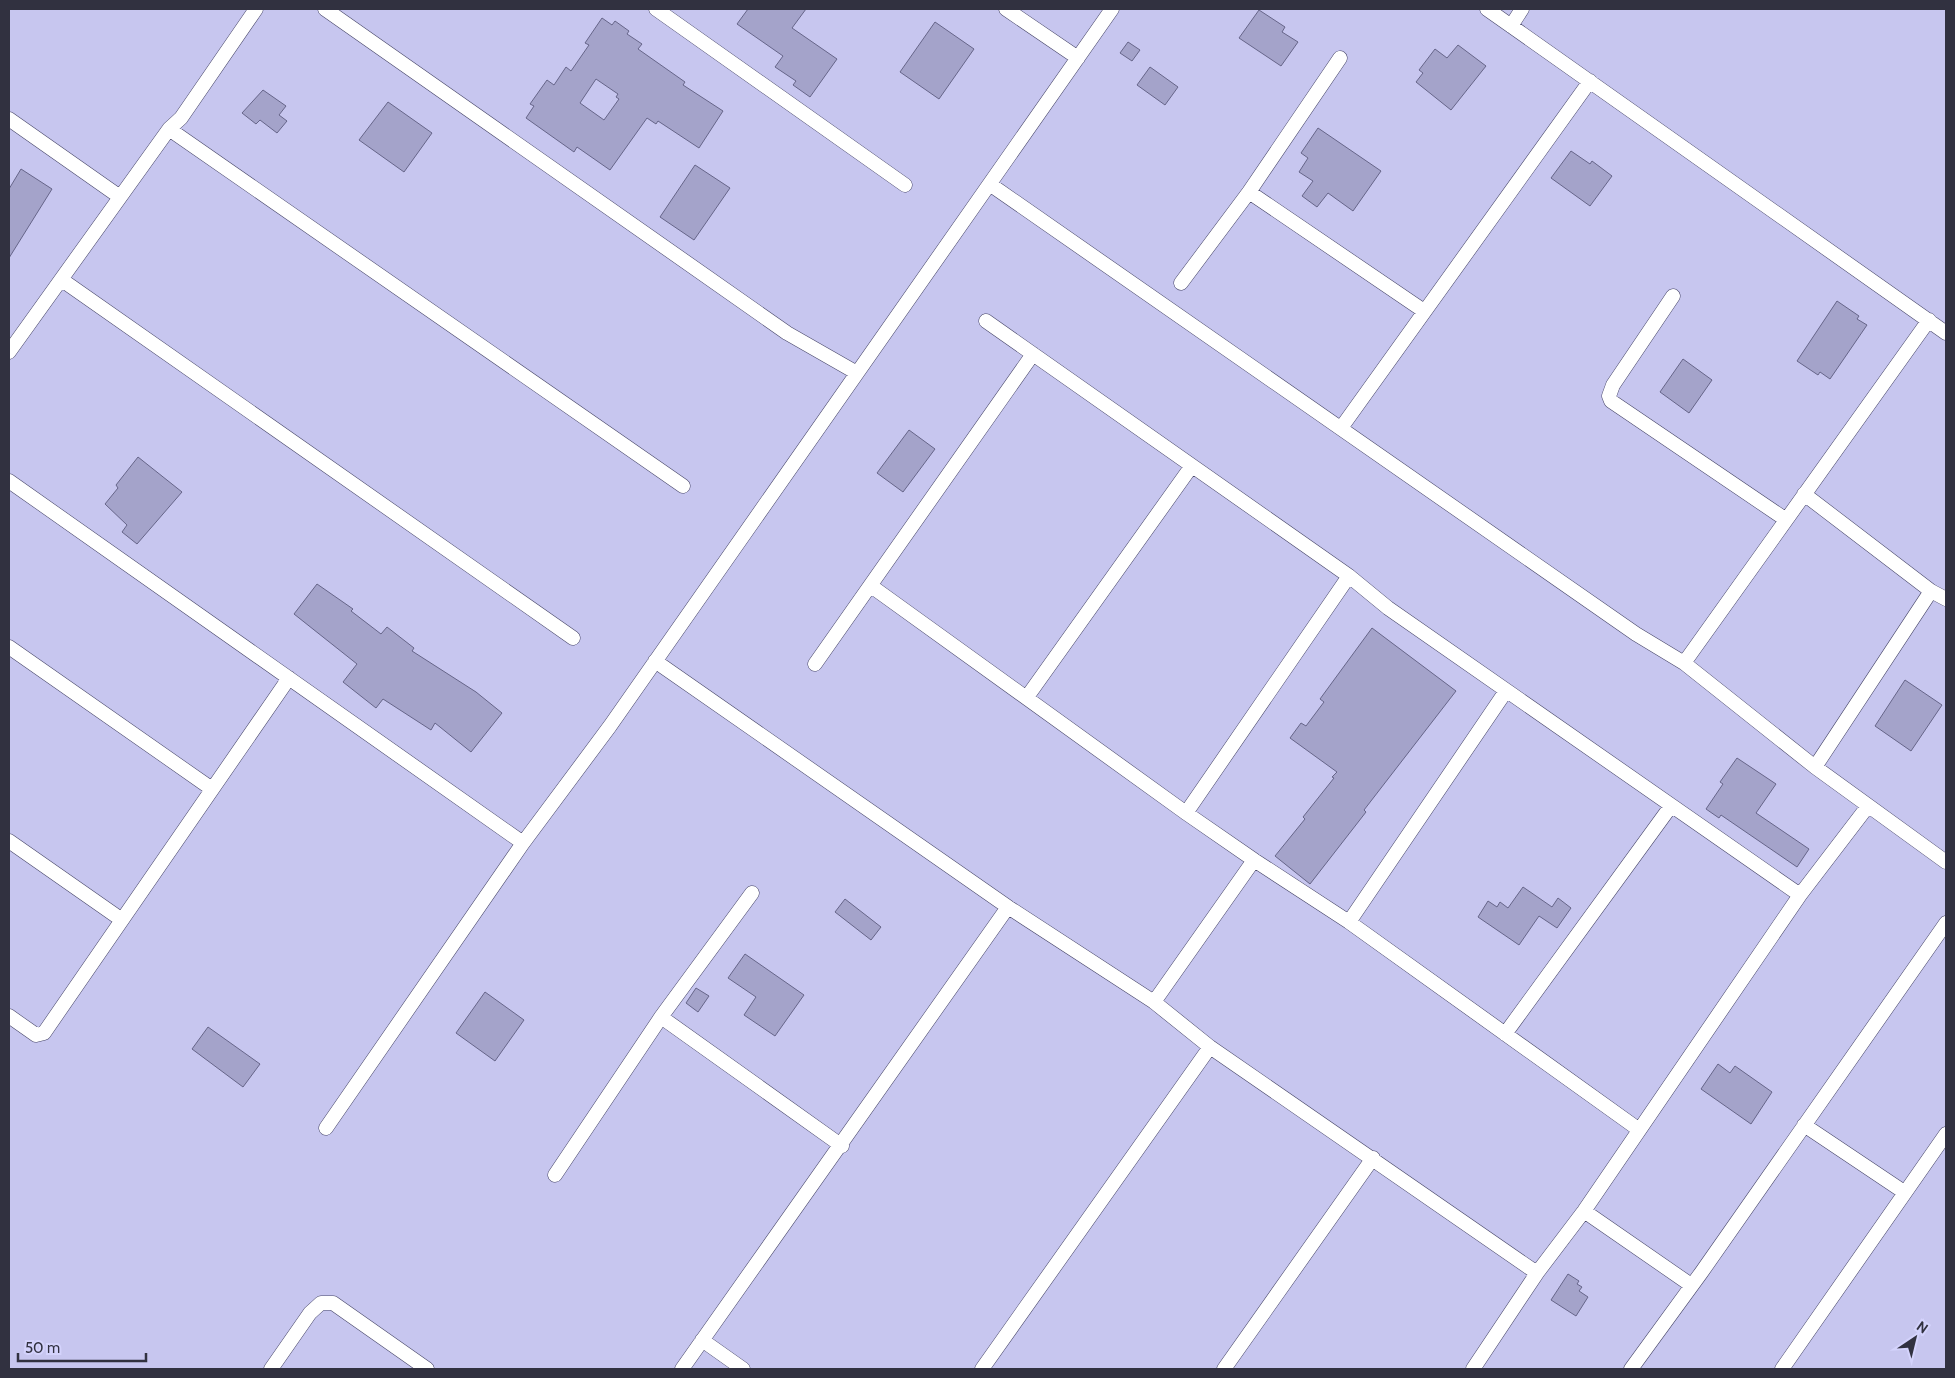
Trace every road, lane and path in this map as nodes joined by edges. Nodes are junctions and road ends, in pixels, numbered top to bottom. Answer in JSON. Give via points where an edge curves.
{"nodes":[{"id":1,"x":256,"y":9,"type":"edge"},
{"id":2,"x":326,"y":9,"type":"edge"},
{"id":3,"x":656,"y":9,"type":"edge"},
{"id":4,"x":1006,"y":9,"type":"edge"},
{"id":5,"x":1112,"y":9,"type":"edge"},
{"id":6,"x":1487,"y":9,"type":"edge"},
{"id":7,"x":1522,"y":9,"type":"edge"},
{"id":8,"x":1511,"y":26,"type":"junction"},
{"id":9,"x":1078,"y":58,"type":"junction"},
{"id":10,"x":1340,"y":58,"type":"dead end"},
{"id":11,"x":1590,"y":81,"type":"junction"},
{"id":12,"x":9,"y":119,"type":"edge"},
{"id":13,"x":169,"y":129,"type":"junction"},
{"id":14,"x":905,"y":185,"type":"dead end"},
{"id":15,"x":991,"y":185,"type":"junction"},
{"id":16,"x":1249,"y":192,"type":"junction"},
{"id":17,"x":120,"y":198,"type":"junction"},
{"id":18,"x":62,"y":280,"type":"junction"},
{"id":19,"x":1181,"y":283,"type":"dead end"},
{"id":20,"x":1674,"y":296,"type":"dead end"},
{"id":21,"x":1424,"y":311,"type":"junction"},
{"id":22,"x":1929,"y":320,"type":"junction"},
{"id":23,"x":986,"y":321,"type":"dead end"},
{"id":24,"x":1946,"y":333,"type":"edge"},
{"id":25,"x":9,"y":352,"type":"edge"},
{"id":26,"x":1033,"y":354,"type":"junction"},
{"id":27,"x":857,"y":373,"type":"junction"},
{"id":28,"x":1341,"y":428,"type":"junction"},
{"id":29,"x":1191,"y":467,"type":"junction"},
{"id":30,"x":9,"y":482,"type":"edge"},
{"id":31,"x":683,"y":486,"type":"dead end"},
{"id":32,"x":1804,"y":494,"type":"junction"},
{"id":33,"x":1785,"y":519,"type":"junction"},
{"id":34,"x":1349,"y":576,"type":"junction"},
{"id":35,"x":871,"y":586,"type":"junction"},
{"id":36,"x":1931,"y":590,"type":"junction"},
{"id":37,"x":1946,"y":599,"type":"edge"},
{"id":38,"x":573,"y":638,"type":"dead end"},
{"id":39,"x":9,"y":647,"type":"edge"},
{"id":40,"x":654,"y":662,"type":"junction"},
{"id":41,"x":1684,"y":663,"type":"junction"},
{"id":42,"x":814,"y":664,"type":"dead end"},
{"id":43,"x":289,"y":678,"type":"junction"},
{"id":44,"x":1506,"y":691,"type":"junction"},
{"id":45,"x":1027,"y":697,"type":"junction"},
{"id":46,"x":1815,"y":767,"type":"junction"},
{"id":47,"x":212,"y":789,"type":"junction"},
{"id":48,"x":1671,"y":806,"type":"junction"},
{"id":49,"x":1868,"y":806,"type":"junction"},
{"id":50,"x":1186,"y":813,"type":"junction"},
{"id":51,"x":9,"y":840,"type":"edge"},
{"id":52,"x":523,"y":843,"type":"junction"},
{"id":53,"x":1254,"y":860,"type":"junction"},
{"id":54,"x":1946,"y":862,"type":"edge"},
{"id":55,"x":752,"y":893,"type":"dead end"},
{"id":56,"x":1800,"y":896,"type":"junction"},
{"id":57,"x":1008,"y":907,"type":"junction"},
{"id":58,"x":122,"y":920,"type":"junction"},
{"id":59,"x":1349,"y":922,"type":"junction"},
{"id":60,"x":1946,"y":923,"type":"edge"},
{"id":61,"x":1154,"y":1002,"type":"junction"},
{"id":62,"x":9,"y":1016,"type":"edge"},
{"id":63,"x":661,"y":1017,"type":"junction"},
{"id":64,"x":1505,"y":1034,"type":"junction"},
{"id":65,"x":1210,"y":1047,"type":"junction"},
{"id":66,"x":1804,"y":1125,"type":"junction"},
{"id":67,"x":326,"y":1128,"type":"dead end"},
{"id":68,"x":1638,"y":1129,"type":"junction"},
{"id":69,"x":1946,"y":1134,"type":"edge"},
{"id":70,"x":842,"y":1146,"type":"junction"},
{"id":71,"x":1372,"y":1158,"type":"junction"},
{"id":72,"x":555,"y":1176,"type":"dead end"},
{"id":73,"x":1904,"y":1192,"type":"junction"},
{"id":74,"x":1584,"y":1211,"type":"junction"},
{"id":75,"x":1537,"y":1273,"type":"junction"},
{"id":76,"x":1691,"y":1285,"type":"junction"},
{"id":77,"x":702,"y":1340,"type":"junction"},
{"id":78,"x":271,"y":1369,"type":"edge"},
{"id":79,"x":427,"y":1369,"type":"edge"},
{"id":80,"x":682,"y":1369,"type":"edge"},
{"id":81,"x":743,"y":1369,"type":"edge"},
{"id":82,"x":982,"y":1369,"type":"edge"},
{"id":83,"x":1224,"y":1369,"type":"edge"},
{"id":84,"x":1473,"y":1369,"type":"edge"},
{"id":85,"x":1631,"y":1369,"type":"edge"},
{"id":86,"x":1782,"y":1369,"type":"edge"}],
"edges":[{"from":1,"to":13,"type":"street","via":[[181,118]]},
{"from":2,"to":27,"type":"street","via":[[787,333]]},
{"from":3,"to":14,"type":"street"},
{"from":4,"to":9,"type":"street"},
{"from":5,"to":9,"type":"street"},
{"from":6,"to":8,"type":"street"},
{"from":7,"to":8,"type":"street"},
{"from":8,"to":11,"type":"street"},
{"from":9,"to":15,"type":"street"},
{"from":10,"to":16,"type":"street"},
{"from":11,"to":21,"type":"street"},
{"from":11,"to":22,"type":"street"},
{"from":12,"to":17,"type":"street"},
{"from":13,"to":17,"type":"street"},
{"from":13,"to":31,"type":"street"},
{"from":15,"to":27,"type":"street"},
{"from":15,"to":28,"type":"street"},
{"from":16,"to":19,"type":"street"},
{"from":16,"to":21,"type":"street"},
{"from":17,"to":18,"type":"street"},
{"from":18,"to":25,"type":"street"},
{"from":18,"to":38,"type":"street"},
{"from":20,"to":33,"type":"street","via":[[1613,385],[1609,396],[1611,401]]},
{"from":21,"to":28,"type":"street"},
{"from":22,"to":24,"type":"street"},
{"from":22,"to":32,"type":"street"},
{"from":23,"to":26,"type":"street"},
{"from":26,"to":29,"type":"street"},
{"from":26,"to":35,"type":"street"},
{"from":27,"to":40,"type":"street"},
{"from":28,"to":41,"type":"street","via":[[1636,634]]},
{"from":29,"to":34,"type":"street"},
{"from":29,"to":45,"type":"street"},
{"from":30,"to":43,"type":"street"},
{"from":32,"to":33,"type":"street"},
{"from":32,"to":36,"type":"street"},
{"from":33,"to":41,"type":"street"},
{"from":34,"to":44,"type":"street","via":[[1388,608]]},
{"from":34,"to":50,"type":"street"},
{"from":35,"to":42,"type":"street"},
{"from":35,"to":45,"type":"street"},
{"from":36,"to":37,"type":"street"},
{"from":36,"to":46,"type":"street"},
{"from":39,"to":47,"type":"street"},
{"from":40,"to":52,"type":"street"},
{"from":40,"to":57,"type":"street"},
{"from":41,"to":46,"type":"street"},
{"from":43,"to":47,"type":"street"},
{"from":43,"to":52,"type":"street"},
{"from":44,"to":48,"type":"street"},
{"from":44,"to":59,"type":"street"},
{"from":45,"to":50,"type":"street"},
{"from":46,"to":49,"type":"street"},
{"from":47,"to":58,"type":"street"},
{"from":48,"to":56,"type":"street"},
{"from":48,"to":64,"type":"street"},
{"from":49,"to":54,"type":"street"},
{"from":49,"to":56,"type":"street"},
{"from":50,"to":53,"type":"street"},
{"from":51,"to":58,"type":"street"},
{"from":52,"to":67,"type":"street"},
{"from":53,"to":59,"type":"street"},
{"from":53,"to":61,"type":"street"},
{"from":55,"to":63,"type":"street"},
{"from":56,"to":68,"type":"street"},
{"from":57,"to":61,"type":"street"},
{"from":57,"to":70,"type":"street"},
{"from":58,"to":62,"type":"street","via":[[44,1033],[36,1035]]},
{"from":59,"to":64,"type":"street"},
{"from":60,"to":66,"type":"street"},
{"from":61,"to":65,"type":"street"},
{"from":63,"to":70,"type":"street"},
{"from":63,"to":72,"type":"street"},
{"from":64,"to":68,"type":"street"},
{"from":65,"to":71,"type":"street"},
{"from":65,"to":82,"type":"street"},
{"from":66,"to":73,"type":"street"},
{"from":66,"to":76,"type":"street"},
{"from":68,"to":74,"type":"street"},
{"from":69,"to":73,"type":"street"},
{"from":70,"to":77,"type":"street"},
{"from":71,"to":75,"type":"street"},
{"from":71,"to":83,"type":"street"},
{"from":73,"to":86,"type":"street"},
{"from":74,"to":75,"type":"street"},
{"from":74,"to":76,"type":"street"},
{"from":75,"to":84,"type":"street"},
{"from":76,"to":85,"type":"street"},
{"from":77,"to":80,"type":"street"},
{"from":77,"to":81,"type":"street"},
{"from":78,"to":79,"type":"street","via":[[310,1313],[321,1303],[333,1303]]}]}
